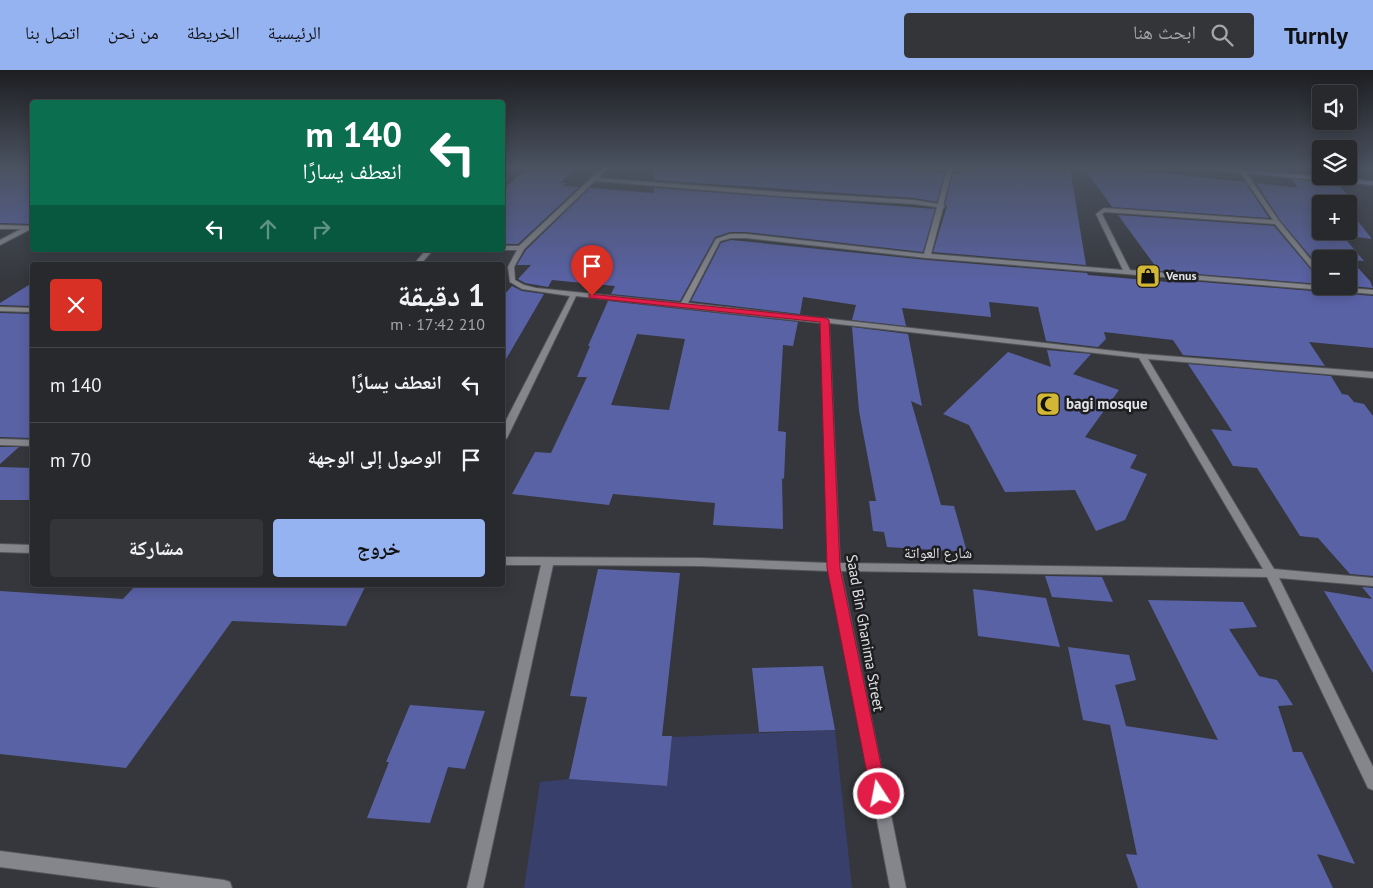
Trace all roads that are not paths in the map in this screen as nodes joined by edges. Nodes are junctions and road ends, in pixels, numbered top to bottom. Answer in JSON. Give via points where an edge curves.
{"nodes":[{"id":1,"x":565,"y":206,"type":"edge"},
{"id":2,"x":942,"y":206,"type":"edge"},
{"id":3,"x":1266,"y":206,"type":"edge"},
{"id":4,"x":1277,"y":222,"type":"junction"},
{"id":5,"x":0,"y":227,"type":"edge"},
{"id":6,"x":30,"y":228,"type":"edge"},
{"id":7,"x":0,"y":243,"type":"edge"},
{"id":8,"x":505,"y":248,"type":"edge"},
{"id":9,"x":521,"y":248,"type":"junction"},
{"id":10,"x":428,"y":252,"type":"edge"},
{"id":11,"x":927,"y":256,"type":"junction"},
{"id":12,"x":419,"y":262,"type":"edge"},
{"id":13,"x":1312,"y":265,"type":"edge"},
{"id":14,"x":1127,"y":271,"type":"junction"},
{"id":15,"x":1312,"y":286,"type":"edge"},
{"id":16,"x":1357,"y":290,"type":"edge"},
{"id":17,"x":1373,"y":292,"type":"edge"},
{"id":18,"x":574,"y":294,"type":"junction"},
{"id":19,"x":683,"y":304,"type":"junction"},
{"id":20,"x":0,"y":309,"type":"edge"},
{"id":21,"x":30,"y":310,"type":"edge"},
{"id":22,"x":825,"y":320,"type":"junction"},
{"id":23,"x":1142,"y":356,"type":"junction"},
{"id":24,"x":1372,"y":376,"type":"edge"},
{"id":25,"x":505,"y":432,"type":"edge"},
{"id":26,"x":0,"y":442,"type":"edge"},
{"id":27,"x":30,"y":443,"type":"edge"},
{"id":28,"x":0,"y":548,"type":"edge"},
{"id":29,"x":30,"y":549,"type":"edge"},
{"id":30,"x":505,"y":561,"type":"edge"},
{"id":31,"x":548,"y":561,"type":"junction"},
{"id":32,"x":834,"y":568,"type":"junction"},
{"id":33,"x":1271,"y":572,"type":"junction"},
{"id":34,"x":1373,"y":582,"type":"edge"},
{"id":35,"x":1373,"y":783,"type":"edge"},
{"id":36,"x":0,"y":859,"type":"edge"},
{"id":37,"x":224,"y":888,"type":"edge"},
{"id":38,"x":475,"y":888,"type":"edge"},
{"id":39,"x":898,"y":888,"type":"edge"}],
"edges":[{"from":1,"to":9,"type":"street"},
{"from":2,"to":11,"type":"street"},
{"from":3,"to":4,"type":"street"},
{"from":4,"to":13,"type":"street"},
{"from":4,"to":14,"type":"street","via":[[1104,210],[1099,214]]},
{"from":5,"to":6,"type":"street"},
{"from":6,"to":7,"type":"street"},
{"from":8,"to":9,"type":"street"},
{"from":9,"to":18,"type":"street","via":[[511,267],[512,280],[522,287]]},
{"from":10,"to":12,"type":"street"},
{"from":11,"to":14,"type":"street"},
{"from":11,"to":19,"type":"street","via":[[730,236],[718,240]]},
{"from":14,"to":15,"type":"street"},
{"from":16,"to":17,"type":"street"},
{"from":18,"to":19,"type":"street"},
{"from":18,"to":25,"type":"street"},
{"from":19,"to":22,"type":"street"},
{"from":20,"to":21,"type":"street"},
{"from":22,"to":23,"type":"street"},
{"from":22,"to":32,"type":"street","name":"Saad Bin Ghanima Street"},
{"from":23,"to":24,"type":"street"},
{"from":23,"to":33,"type":"street"},
{"from":26,"to":27,"type":"street"},
{"from":28,"to":29,"type":"street"},
{"from":30,"to":31,"type":"street","name":"شارع العواتة"},
{"from":31,"to":32,"type":"street","name":"شارع العواتة","via":[[701,562]]},
{"from":31,"to":38,"type":"street"},
{"from":32,"to":33,"type":"street","name":"شارع العواتة"},
{"from":32,"to":39,"type":"street","name":"Saad Bin Ghanima Street"},
{"from":33,"to":34,"type":"street","name":"شارع العواتة"},
{"from":33,"to":35,"type":"street"},
{"from":36,"to":37,"type":"street"}]}
